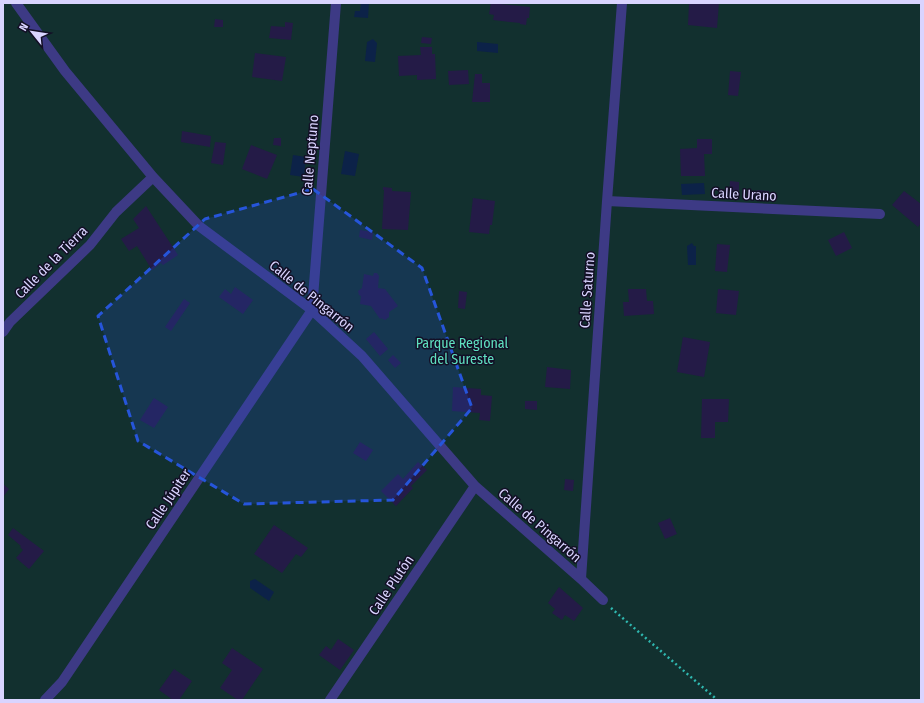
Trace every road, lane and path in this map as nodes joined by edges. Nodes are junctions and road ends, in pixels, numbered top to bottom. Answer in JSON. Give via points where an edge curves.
{"nodes":[{"id":1,"x":16,"y":3,"type":"edge"},
{"id":2,"x":336,"y":3,"type":"edge"},
{"id":3,"x":622,"y":3,"type":"edge"},
{"id":4,"x":153,"y":177,"type":"junction"},
{"id":5,"x":607,"y":201,"type":"junction"},
{"id":6,"x":880,"y":214,"type":"dead end"},
{"id":7,"x":312,"y":310,"type":"junction"},
{"id":8,"x":3,"y":332,"type":"edge"},
{"id":9,"x":475,"y":486,"type":"junction"},
{"id":10,"x":581,"y":579,"type":"junction"},
{"id":11,"x":603,"y":600,"type":"joint"},
{"id":12,"x":45,"y":700,"type":"edge"},
{"id":13,"x":330,"y":700,"type":"edge"},
{"id":14,"x":716,"y":700,"type":"edge"}],
"edges":[{"from":1,"to":4,"type":"street","name":"Calle de Pingarrón","via":[[65,70]]},
{"from":2,"to":7,"type":"street","name":"Calle Neptuno"},
{"from":3,"to":5,"type":"street","name":"Calle Saturno"},
{"from":4,"to":7,"type":"street","name":"Calle de Pingarrón","via":[[199,226]]},
{"from":4,"to":8,"type":"street","name":"Calle de la Tierra","via":[[116,212],[90,245],[10,322]]},
{"from":5,"to":6,"type":"street","name":"Calle Urano"},
{"from":5,"to":10,"type":"street","name":"Calle Saturno"},
{"from":7,"to":9,"type":"street","name":"Calle de Pingarrón","via":[[362,356]]},
{"from":7,"to":12,"type":"street","name":"Calle Júpiter","via":[[62,682]]},
{"from":9,"to":10,"type":"street","name":"Calle de Pingarrón"},
{"from":9,"to":13,"type":"street","name":"Calle Plutón"},
{"from":10,"to":11,"type":"street","name":"Calle de Pingarrón"},
{"from":11,"to":14,"type":"path"}]}
